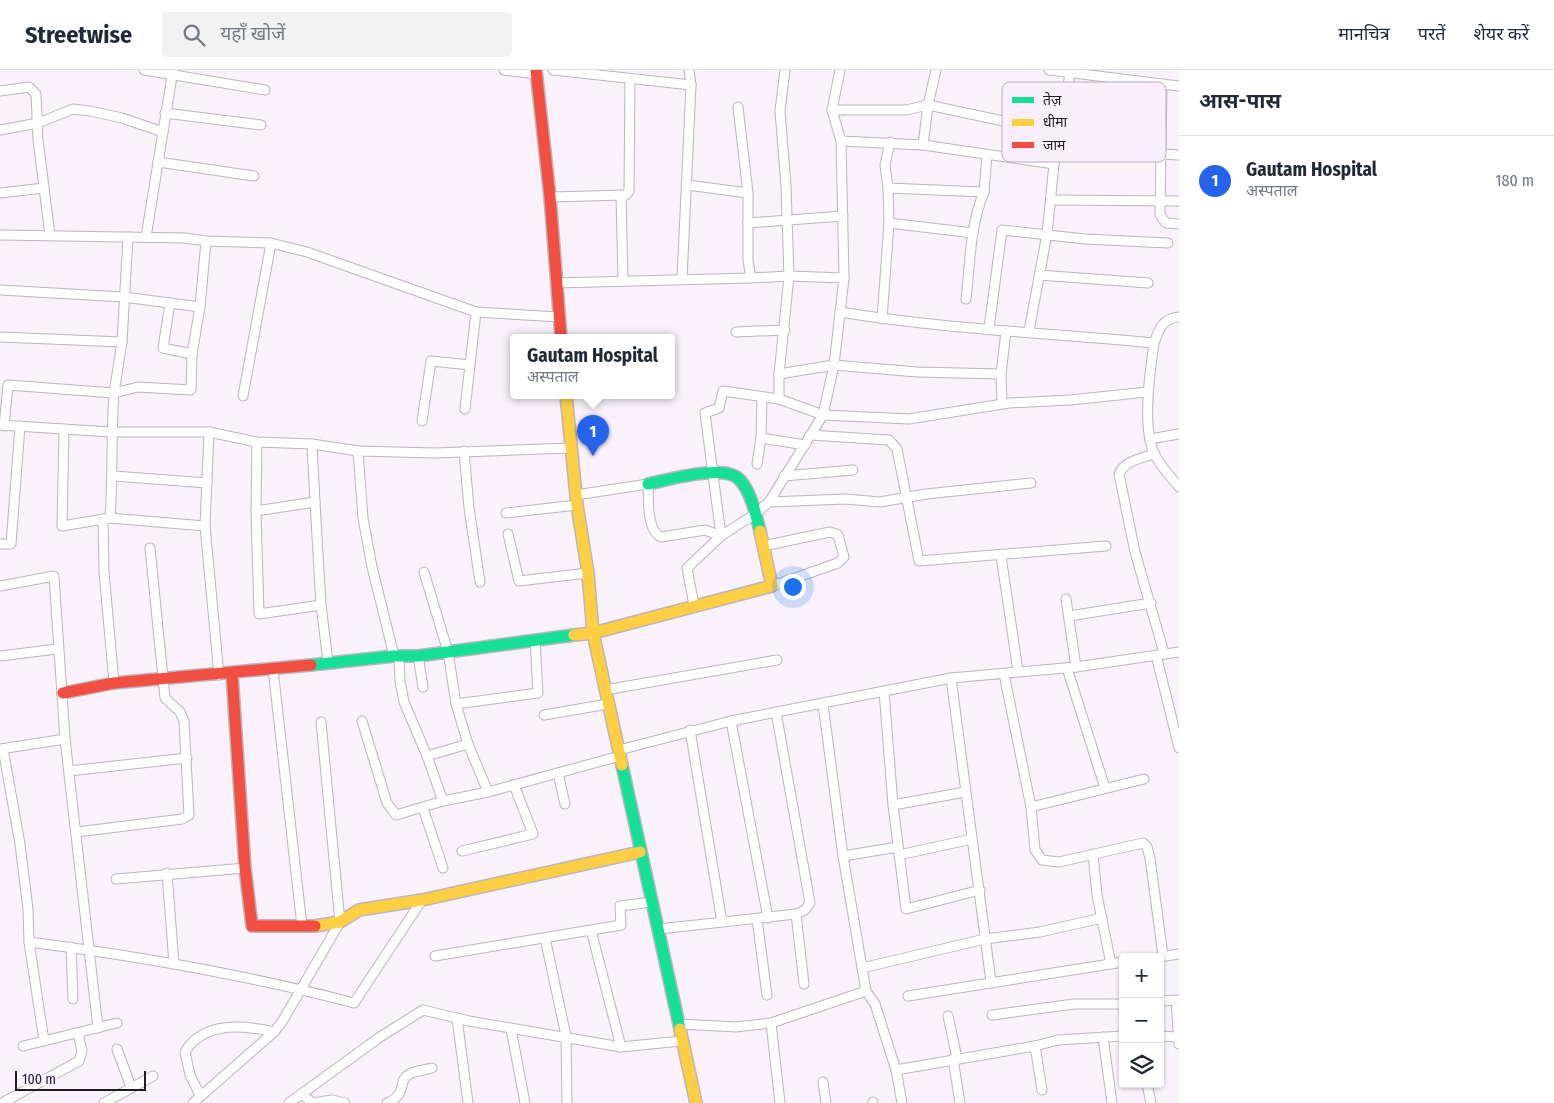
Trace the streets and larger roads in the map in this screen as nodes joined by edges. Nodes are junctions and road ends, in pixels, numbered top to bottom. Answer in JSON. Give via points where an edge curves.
{"nodes":[{"id":1,"x":144,"y":70,"type":"edge"},
{"id":2,"x":504,"y":70,"type":"edge"},
{"id":3,"x":552,"y":70,"type":"edge"},
{"id":4,"x":689,"y":70,"type":"edge"},
{"id":5,"x":785,"y":70,"type":"edge"},
{"id":6,"x":840,"y":70,"type":"edge"},
{"id":7,"x":936,"y":70,"type":"edge"},
{"id":8,"x":1050,"y":70,"type":"edge"},
{"id":9,"x":173,"y":72,"type":"edge"},
{"id":10,"x":536,"y":72,"type":"edge"},
{"id":11,"x":596,"y":72,"type":"edge"},
{"id":12,"x":1070,"y":74,"type":"junction"},
{"id":13,"x":630,"y":80,"type":"junction"},
{"id":14,"x":1069,"y":82,"type":"edge"},
{"id":15,"x":1144,"y":82,"type":"edge"},
{"id":16,"x":1166,"y":84,"type":"edge"},
{"id":17,"x":691,"y":85,"type":"junction"},
{"id":18,"x":1179,"y":86,"type":"edge"},
{"id":19,"x":265,"y":90,"type":"dead end"},
{"id":20,"x":0,"y":92,"type":"edge"},
{"id":21,"x":928,"y":105,"type":"junction"},
{"id":22,"x":738,"y":107,"type":"dead end"},
{"id":23,"x":832,"y":110,"type":"junction"},
{"id":24,"x":165,"y":114,"type":"junction"},
{"id":25,"x":1002,"y":121,"type":"edge"},
{"id":26,"x":38,"y":123,"type":"junction"},
{"id":27,"x":261,"y":125,"type":"dead end"},
{"id":28,"x":0,"y":130,"type":"edge"},
{"id":29,"x":163,"y":132,"type":"junction"},
{"id":30,"x":841,"y":141,"type":"junction"},
{"id":31,"x":890,"y":142,"type":"junction"},
{"id":32,"x":923,"y":145,"type":"junction"},
{"id":33,"x":987,"y":155,"type":"junction"},
{"id":34,"x":1166,"y":155,"type":"edge"},
{"id":35,"x":1179,"y":155,"type":"edge"},
{"id":36,"x":1002,"y":157,"type":"edge"},
{"id":37,"x":158,"y":162,"type":"junction"},
{"id":38,"x":1039,"y":162,"type":"edge"},
{"id":39,"x":1160,"y":162,"type":"edge"},
{"id":40,"x":1054,"y":164,"type":"joint"},
{"id":41,"x":254,"y":176,"type":"dead end"},
{"id":42,"x":687,"y":186,"type":"junction"},
{"id":43,"x":44,"y":188,"type":"junction"},
{"id":44,"x":888,"y":188,"type":"junction"},
{"id":45,"x":984,"y":192,"type":"junction"},
{"id":46,"x":0,"y":193,"type":"edge"},
{"id":47,"x":748,"y":193,"type":"junction"},
{"id":48,"x":621,"y":195,"type":"junction"},
{"id":49,"x":550,"y":196,"type":"junction"},
{"id":50,"x":1051,"y":200,"type":"junction"},
{"id":51,"x":1160,"y":200,"type":"junction"},
{"id":52,"x":1179,"y":201,"type":"edge"},
{"id":53,"x":843,"y":216,"type":"junction"},
{"id":54,"x":786,"y":220,"type":"junction"},
{"id":55,"x":748,"y":223,"type":"junction"},
{"id":56,"x":889,"y":223,"type":"junction"},
{"id":57,"x":1179,"y":224,"type":"edge"},
{"id":58,"x":974,"y":234,"type":"junction"},
{"id":59,"x":1047,"y":234,"type":"junction"},
{"id":60,"x":0,"y":235,"type":"edge"},
{"id":61,"x":50,"y":235,"type":"junction"},
{"id":62,"x":128,"y":236,"type":"junction"},
{"id":63,"x":146,"y":237,"type":"junction"},
{"id":64,"x":206,"y":241,"type":"junction"},
{"id":65,"x":271,"y":243,"type":"junction"},
{"id":66,"x":1168,"y":243,"type":"dead end"},
{"id":67,"x":1039,"y":275,"type":"junction"},
{"id":68,"x":789,"y":276,"type":"junction"},
{"id":69,"x":751,"y":278,"type":"junction"},
{"id":70,"x":844,"y":278,"type":"junction"},
{"id":71,"x":682,"y":279,"type":"junction"},
{"id":72,"x":623,"y":281,"type":"junction"},
{"id":73,"x":556,"y":283,"type":"junction"},
{"id":74,"x":1148,"y":283,"type":"dead end"},
{"id":75,"x":0,"y":290,"type":"edge"},
{"id":76,"x":124,"y":297,"type":"junction"},
{"id":77,"x":966,"y":299,"type":"dead end"},
{"id":78,"x":170,"y":303,"type":"junction"},
{"id":79,"x":200,"y":307,"type":"junction"},
{"id":80,"x":476,"y":312,"type":"junction"},
{"id":81,"x":840,"y":312,"type":"junction"},
{"id":82,"x":559,"y":317,"type":"junction"},
{"id":83,"x":1179,"y":317,"type":"edge"},
{"id":84,"x":882,"y":319,"type":"junction"},
{"id":85,"x":989,"y":328,"type":"junction"},
{"id":86,"x":785,"y":330,"type":"junction"},
{"id":87,"x":1006,"y":331,"type":"junction"},
{"id":88,"x":1029,"y":331,"type":"junction"},
{"id":89,"x":736,"y":332,"type":"dead end"},
{"id":90,"x":561,"y":334,"type":"edge"},
{"id":91,"x":0,"y":336,"type":"edge"},
{"id":92,"x":122,"y":342,"type":"junction"},
{"id":93,"x":1154,"y":342,"type":"junction"},
{"id":94,"x":192,"y":354,"type":"junction"},
{"id":95,"x":470,"y":365,"type":"junction"},
{"id":96,"x":834,"y":365,"type":"junction"},
{"id":97,"x":779,"y":374,"type":"junction"},
{"id":98,"x":1001,"y":374,"type":"junction"},
{"id":99,"x":1147,"y":392,"type":"junction"},
{"id":100,"x":114,"y":393,"type":"junction"},
{"id":101,"x":244,"y":396,"type":"dead end"},
{"id":102,"x":762,"y":397,"type":"junction"},
{"id":103,"x":566,"y":399,"type":"edge"},
{"id":104,"x":779,"y":399,"type":"junction"},
{"id":105,"x":1002,"y":403,"type":"junction"},
{"id":106,"x":465,"y":409,"type":"dead end"},
{"id":107,"x":823,"y":415,"type":"junction"},
{"id":108,"x":422,"y":421,"type":"dead end"},
{"id":109,"x":2,"y":426,"type":"edge"},
{"id":110,"x":20,"y":426,"type":"junction"},
{"id":111,"x":64,"y":429,"type":"junction"},
{"id":112,"x":111,"y":432,"type":"junction"},
{"id":113,"x":209,"y":432,"type":"junction"},
{"id":114,"x":1179,"y":434,"type":"edge"},
{"id":115,"x":810,"y":435,"type":"junction"},
{"id":116,"x":760,"y":438,"type":"junction"},
{"id":117,"x":1150,"y":438,"type":"junction"},
{"id":118,"x":256,"y":442,"type":"junction"},
{"id":119,"x":312,"y":444,"type":"junction"},
{"id":120,"x":804,"y":445,"type":"junction"},
{"id":121,"x":571,"y":448,"type":"junction"},
{"id":122,"x":358,"y":451,"type":"junction"},
{"id":123,"x":464,"y":452,"type":"junction"},
{"id":124,"x":1154,"y":454,"type":"junction"},
{"id":125,"x":757,"y":464,"type":"dead end"},
{"id":126,"x":853,"y":470,"type":"dead end"},
{"id":127,"x":714,"y":474,"type":"junction"},
{"id":128,"x":114,"y":476,"type":"junction"},
{"id":129,"x":784,"y":476,"type":"junction"},
{"id":130,"x":206,"y":483,"type":"junction"},
{"id":131,"x":1031,"y":483,"type":"dead end"},
{"id":132,"x":648,"y":484,"type":"junction"},
{"id":133,"x":1178,"y":484,"type":"edge"},
{"id":134,"x":905,"y":497,"type":"junction"},
{"id":135,"x":576,"y":500,"type":"junction"},
{"id":136,"x":316,"y":502,"type":"junction"},
{"id":137,"x":768,"y":502,"type":"junction"},
{"id":138,"x":256,"y":511,"type":"junction"},
{"id":139,"x":506,"y":513,"type":"dead end"},
{"id":140,"x":755,"y":514,"type":"junction"},
{"id":141,"x":106,"y":518,"type":"junction"},
{"id":142,"x":205,"y":526,"type":"junction"},
{"id":143,"x":508,"y":534,"type":"dead end"},
{"id":144,"x":721,"y":536,"type":"junction"},
{"id":145,"x":0,"y":544,"type":"edge"},
{"id":146,"x":763,"y":546,"type":"junction"},
{"id":147,"x":1106,"y":546,"type":"dead end"},
{"id":148,"x":150,"y":548,"type":"dead end"},
{"id":149,"x":1001,"y":556,"type":"junction"},
{"id":150,"x":424,"y":572,"type":"dead end"},
{"id":151,"x":588,"y":573,"type":"junction"},
{"id":152,"x":480,"y":582,"type":"dead end"},
{"id":153,"x":0,"y":586,"type":"edge"},
{"id":154,"x":772,"y":586,"type":"junction"},
{"id":155,"x":1066,"y":599,"type":"dead end"},
{"id":156,"x":1151,"y":603,"type":"junction"},
{"id":157,"x":321,"y":605,"type":"junction"},
{"id":158,"x":694,"y":605,"type":"junction"},
{"id":159,"x":1069,"y":616,"type":"junction"},
{"id":160,"x":593,"y":633,"type":"junction"},
{"id":161,"x":535,"y":640,"type":"junction"},
{"id":162,"x":57,"y":649,"type":"junction"},
{"id":163,"x":448,"y":652,"type":"junction"},
{"id":164,"x":1179,"y":652,"type":"edge"},
{"id":165,"x":1160,"y":654,"type":"junction"},
{"id":166,"x":0,"y":656,"type":"edge"},
{"id":167,"x":397,"y":656,"type":"junction"},
{"id":168,"x":418,"y":656,"type":"junction"},
{"id":169,"x":778,"y":660,"type":"dead end"},
{"id":170,"x":328,"y":662,"type":"junction"},
{"id":171,"x":1072,"y":668,"type":"junction"},
{"id":172,"x":273,"y":669,"type":"junction"},
{"id":173,"x":1018,"y":671,"type":"junction"},
{"id":174,"x":232,"y":674,"type":"junction"},
{"id":175,"x":1004,"y":674,"type":"junction"},
{"id":176,"x":219,"y":675,"type":"junction"},
{"id":177,"x":951,"y":678,"type":"junction"},
{"id":178,"x":162,"y":679,"type":"junction"},
{"id":179,"x":114,"y":683,"type":"junction"},
{"id":180,"x":423,"y":687,"type":"dead end"},
{"id":181,"x":605,"y":690,"type":"junction"},
{"id":182,"x":884,"y":691,"type":"junction"},
{"id":183,"x":63,"y":693,"type":"junction"},
{"id":184,"x":456,"y":704,"type":"junction"},
{"id":185,"x":608,"y":704,"type":"junction"},
{"id":186,"x":823,"y":704,"type":"junction"},
{"id":187,"x":776,"y":712,"type":"junction"},
{"id":188,"x":544,"y":715,"type":"dead end"},
{"id":189,"x":362,"y":721,"type":"dead end"},
{"id":190,"x":731,"y":721,"type":"junction"},
{"id":191,"x":321,"y":722,"type":"dead end"},
{"id":192,"x":690,"y":730,"type":"junction"},
{"id":193,"x":65,"y":739,"type":"junction"},
{"id":194,"x":468,"y":744,"type":"junction"},
{"id":195,"x":1179,"y":748,"type":"edge"},
{"id":196,"x":1,"y":749,"type":"edge"},
{"id":197,"x":619,"y":753,"type":"junction"},
{"id":198,"x":428,"y":756,"type":"junction"},
{"id":199,"x":187,"y":758,"type":"junction"},
{"id":200,"x":69,"y":771,"type":"junction"},
{"id":201,"x":558,"y":773,"type":"junction"},
{"id":202,"x":1144,"y":779,"type":"dead end"},
{"id":203,"x":514,"y":785,"type":"junction"},
{"id":204,"x":1104,"y":788,"type":"junction"},
{"id":205,"x":488,"y":792,"type":"junction"},
{"id":206,"x":966,"y":792,"type":"junction"},
{"id":207,"x":443,"y":801,"type":"junction"},
{"id":208,"x":565,"y":804,"type":"dead end"},
{"id":209,"x":893,"y":805,"type":"junction"},
{"id":210,"x":1031,"y":807,"type":"junction"},
{"id":211,"x":423,"y":808,"type":"junction"},
{"id":212,"x":77,"y":832,"type":"junction"},
{"id":213,"x":972,"y":838,"type":"junction"},
{"id":214,"x":462,"y":851,"type":"dead end"},
{"id":215,"x":899,"y":851,"type":"junction"},
{"id":216,"x":640,"y":852,"type":"junction"},
{"id":217,"x":1093,"y":854,"type":"junction"},
{"id":218,"x":843,"y":856,"type":"junction"},
{"id":219,"x":245,"y":868,"type":"junction"},
{"id":220,"x":443,"y":868,"type":"dead end"},
{"id":221,"x":167,"y":873,"type":"junction"},
{"id":222,"x":116,"y":878,"type":"dead end"},
{"id":223,"x":980,"y":890,"type":"junction"},
{"id":224,"x":422,"y":900,"type":"junction"},
{"id":225,"x":652,"y":902,"type":"junction"},
{"id":226,"x":796,"y":914,"type":"junction"},
{"id":227,"x":768,"y":918,"type":"junction"},
{"id":228,"x":1102,"y":918,"type":"junction"},
{"id":229,"x":757,"y":919,"type":"junction"},
{"id":230,"x":340,"y":922,"type":"junction"},
{"id":231,"x":722,"y":922,"type":"junction"},
{"id":232,"x":302,"y":926,"type":"junction"},
{"id":233,"x":659,"y":929,"type":"junction"},
{"id":234,"x":591,"y":930,"type":"junction"},
{"id":235,"x":545,"y":938,"type":"junction"},
{"id":236,"x":985,"y":939,"type":"junction"},
{"id":237,"x":29,"y":942,"type":"junction"},
{"id":238,"x":70,"y":947,"type":"junction"},
{"id":239,"x":90,"y":950,"type":"junction"},
{"id":240,"x":1161,"y":953,"type":"edge"},
{"id":241,"x":1179,"y":954,"type":"edge"},
{"id":242,"x":435,"y":956,"type":"dead end"},
{"id":243,"x":1164,"y":957,"type":"edge"},
{"id":244,"x":1119,"y":963,"type":"edge"},
{"id":245,"x":174,"y":964,"type":"junction"},
{"id":246,"x":1111,"y":964,"type":"junction"},
{"id":247,"x":862,"y":968,"type":"junction"},
{"id":248,"x":991,"y":982,"type":"junction"},
{"id":249,"x":804,"y":984,"type":"dead end"},
{"id":250,"x":300,"y":989,"type":"junction"},
{"id":251,"x":866,"y":991,"type":"junction"},
{"id":252,"x":767,"y":994,"type":"dead end"},
{"id":253,"x":908,"y":996,"type":"dead end"},
{"id":254,"x":73,"y":999,"type":"dead end"},
{"id":255,"x":1177,"y":1000,"type":"edge"},
{"id":256,"x":1164,"y":1001,"type":"edge"},
{"id":257,"x":1119,"y":1004,"type":"edge"},
{"id":258,"x":992,"y":1015,"type":"dead end"},
{"id":259,"x":948,"y":1016,"type":"dead end"},
{"id":260,"x":457,"y":1018,"type":"junction"},
{"id":261,"x":117,"y":1023,"type":"dead end"},
{"id":262,"x":771,"y":1023,"type":"junction"},
{"id":263,"x":679,"y":1024,"type":"junction"},
{"id":264,"x":98,"y":1028,"type":"junction"},
{"id":265,"x":511,"y":1029,"type":"junction"},
{"id":266,"x":78,"y":1032,"type":"junction"},
{"id":267,"x":274,"y":1032,"type":"junction"},
{"id":268,"x":566,"y":1036,"type":"junction"},
{"id":269,"x":1119,"y":1036,"type":"edge"},
{"id":270,"x":1164,"y":1037,"type":"edge"},
{"id":271,"x":1103,"y":1038,"type":"junction"},
{"id":272,"x":1178,"y":1040,"type":"edge"},
{"id":273,"x":44,"y":1041,"type":"junction"},
{"id":274,"x":681,"y":1041,"type":"junction"},
{"id":275,"x":23,"y":1046,"type":"dead end"},
{"id":276,"x":1035,"y":1046,"type":"junction"},
{"id":277,"x":622,"y":1047,"type":"junction"},
{"id":278,"x":117,"y":1049,"type":"dead end"},
{"id":279,"x":955,"y":1058,"type":"junction"},
{"id":280,"x":432,"y":1068,"type":"dead end"},
{"id":281,"x":896,"y":1070,"type":"junction"},
{"id":282,"x":153,"y":1076,"type":"dead end"},
{"id":283,"x":824,"y":1082,"type":"dead end"},
{"id":284,"x":130,"y":1087,"type":"junction"},
{"id":285,"x":1148,"y":1088,"type":"edge"},
{"id":286,"x":1042,"y":1090,"type":"dead end"},
{"id":287,"x":301,"y":1094,"type":"junction"},
{"id":288,"x":200,"y":1095,"type":"junction"},
{"id":289,"x":2,"y":1103,"type":"edge"},
{"id":290,"x":104,"y":1103,"type":"edge"},
{"id":291,"x":193,"y":1103,"type":"edge"},
{"id":292,"x":289,"y":1103,"type":"edge"},
{"id":293,"x":345,"y":1103,"type":"edge"},
{"id":294,"x":387,"y":1103,"type":"edge"},
{"id":295,"x":468,"y":1103,"type":"edge"},
{"id":296,"x":524,"y":1103,"type":"edge"},
{"id":297,"x":568,"y":1103,"type":"edge"},
{"id":298,"x":696,"y":1103,"type":"edge"},
{"id":299,"x":780,"y":1103,"type":"edge"},
{"id":300,"x":826,"y":1103,"type":"edge"},
{"id":301,"x":902,"y":1103,"type":"edge"},
{"id":302,"x":960,"y":1103,"type":"edge"},
{"id":303,"x":1112,"y":1103,"type":"edge"},
{"id":304,"x":1151,"y":1103,"type":"edge"}],
"edges":[{"from":1,"to":9,"type":"street"},
{"from":2,"to":10,"type":"street"},
{"from":3,"to":11,"type":"street"},
{"from":4,"to":17,"type":"street"},
{"from":5,"to":54,"type":"street","via":[[780,111]]},
{"from":6,"to":23,"type":"street"},
{"from":7,"to":21,"type":"street"},
{"from":8,"to":12,"type":"street"},
{"from":9,"to":19,"type":"street"},
{"from":9,"to":24,"type":"street"},
{"from":10,"to":49,"type":"street"},
{"from":11,"to":13,"type":"street"},
{"from":12,"to":14,"type":"street"},
{"from":12,"to":15,"type":"street"},
{"from":13,"to":17,"type":"street"},
{"from":13,"to":48,"type":"street","via":[[629,190],[626,195]]},
{"from":16,"to":18,"type":"street"},
{"from":17,"to":42,"type":"street"},
{"from":20,"to":26,"type":"street","via":[[25,86],[33,89]]},
{"from":21,"to":23,"type":"street","via":[[906,110]]},
{"from":21,"to":25,"type":"street"},
{"from":21,"to":32,"type":"street"},
{"from":22,"to":47,"type":"street"},
{"from":23,"to":30,"type":"street"},
{"from":24,"to":27,"type":"street"},
{"from":24,"to":29,"type":"street"},
{"from":26,"to":28,"type":"street"},
{"from":26,"to":29,"type":"street","via":[[58,114],[82,110],[122,118]]},
{"from":26,"to":43,"type":"street"},
{"from":29,"to":37,"type":"street"},
{"from":30,"to":31,"type":"street"},
{"from":30,"to":53,"type":"street"},
{"from":31,"to":32,"type":"street"},
{"from":31,"to":44,"type":"street","via":[[885,165]]},
{"from":32,"to":33,"type":"street"},
{"from":33,"to":36,"type":"street"},
{"from":33,"to":45,"type":"street"},
{"from":34,"to":35,"type":"street"},
{"from":37,"to":41,"type":"street"},
{"from":37,"to":63,"type":"street"},
{"from":38,"to":40,"type":"street"},
{"from":39,"to":51,"type":"street"},
{"from":40,"to":50,"type":"street"},
{"from":42,"to":47,"type":"street"},
{"from":42,"to":71,"type":"street"},
{"from":43,"to":46,"type":"street"},
{"from":43,"to":61,"type":"street"},
{"from":44,"to":45,"type":"street"},
{"from":44,"to":56,"type":"street"},
{"from":45,"to":58,"type":"street","via":[[978,204]]},
{"from":47,"to":55,"type":"street"},
{"from":48,"to":49,"type":"street"},
{"from":48,"to":72,"type":"street"},
{"from":49,"to":73,"type":"street"},
{"from":50,"to":51,"type":"street"},
{"from":50,"to":59,"type":"street"},
{"from":51,"to":52,"type":"street"},
{"from":51,"to":57,"type":"street","via":[[1161,219],[1166,223]]},
{"from":53,"to":54,"type":"street"},
{"from":53,"to":70,"type":"street"},
{"from":54,"to":55,"type":"street"},
{"from":54,"to":68,"type":"street"},
{"from":55,"to":69,"type":"street"},
{"from":56,"to":58,"type":"street"},
{"from":56,"to":84,"type":"street"},
{"from":58,"to":77,"type":"street"},
{"from":59,"to":66,"type":"street"},
{"from":59,"to":67,"type":"street"},
{"from":59,"to":85,"type":"street","via":[[1002,230]]},
{"from":60,"to":61,"type":"street"},
{"from":61,"to":62,"type":"street"},
{"from":62,"to":63,"type":"street"},
{"from":62,"to":76,"type":"street"},
{"from":63,"to":64,"type":"street"},
{"from":64,"to":65,"type":"street"},
{"from":64,"to":79,"type":"street"},
{"from":65,"to":80,"type":"street","via":[[307,252]]},
{"from":65,"to":101,"type":"street"},
{"from":67,"to":74,"type":"street"},
{"from":67,"to":88,"type":"street"},
{"from":68,"to":69,"type":"street"},
{"from":68,"to":70,"type":"street"},
{"from":68,"to":86,"type":"street"},
{"from":69,"to":71,"type":"street"},
{"from":70,"to":81,"type":"street"},
{"from":71,"to":72,"type":"street"},
{"from":72,"to":73,"type":"street"},
{"from":73,"to":82,"type":"street"},
{"from":75,"to":76,"type":"street"},
{"from":76,"to":78,"type":"street"},
{"from":76,"to":92,"type":"street"},
{"from":78,"to":79,"type":"street"},
{"from":78,"to":94,"type":"street","via":[[163,348]]},
{"from":79,"to":94,"type":"street"},
{"from":80,"to":82,"type":"street"},
{"from":80,"to":95,"type":"street"},
{"from":81,"to":84,"type":"street"},
{"from":81,"to":96,"type":"street"},
{"from":82,"to":90,"type":"street"},
{"from":83,"to":93,"type":"street","via":[[1166,321]]},
{"from":84,"to":85,"type":"street"},
{"from":85,"to":87,"type":"street"},
{"from":86,"to":89,"type":"street"},
{"from":86,"to":97,"type":"street"},
{"from":87,"to":88,"type":"street"},
{"from":87,"to":98,"type":"street"},
{"from":88,"to":93,"type":"street"},
{"from":91,"to":92,"type":"street"},
{"from":92,"to":100,"type":"street"},
{"from":93,"to":99,"type":"street"},
{"from":94,"to":100,"type":"street","via":[[191,390],[138,387]]},
{"from":95,"to":106,"type":"street"},
{"from":95,"to":108,"type":"street","via":[[430,361]]},
{"from":96,"to":97,"type":"street"},
{"from":96,"to":98,"type":"street"},
{"from":96,"to":107,"type":"street"},
{"from":97,"to":104,"type":"street"},
{"from":98,"to":105,"type":"street"},
{"from":99,"to":105,"type":"street"},
{"from":99,"to":117,"type":"street"},
{"from":100,"to":109,"type":"street","via":[[8,385]]},
{"from":100,"to":112,"type":"street"},
{"from":102,"to":104,"type":"street"},
{"from":102,"to":116,"type":"street"},
{"from":102,"to":127,"type":"street","via":[[723,392],[719,408],[705,413]]},
{"from":103,"to":121,"type":"street"},
{"from":104,"to":107,"type":"street"},
{"from":105,"to":107,"type":"street","via":[[909,419]]},
{"from":107,"to":115,"type":"street"},
{"from":109,"to":110,"type":"street"},
{"from":110,"to":111,"type":"street"},
{"from":110,"to":145,"type":"street","via":[[11,544]]},
{"from":111,"to":112,"type":"street"},
{"from":111,"to":141,"type":"street","via":[[62,526]]},
{"from":112,"to":113,"type":"street"},
{"from":112,"to":128,"type":"street"},
{"from":113,"to":118,"type":"street"},
{"from":113,"to":130,"type":"street"},
{"from":114,"to":117,"type":"street"},
{"from":115,"to":120,"type":"street"},
{"from":115,"to":134,"type":"street","via":[[889,440],[894,443]]},
{"from":116,"to":120,"type":"street"},
{"from":116,"to":125,"type":"street"},
{"from":117,"to":124,"type":"street"},
{"from":118,"to":119,"type":"street"},
{"from":118,"to":138,"type":"street"},
{"from":119,"to":122,"type":"street"},
{"from":119,"to":136,"type":"street"},
{"from":120,"to":129,"type":"street"},
{"from":121,"to":123,"type":"street"},
{"from":121,"to":135,"type":"street"},
{"from":122,"to":123,"type":"street"},
{"from":122,"to":167,"type":"street","via":[[363,518],[372,567]]},
{"from":123,"to":152,"type":"street"},
{"from":124,"to":133,"type":"street"},
{"from":124,"to":156,"type":"street","via":[[1127,464],[1119,474],[1135,552]]},
{"from":126,"to":129,"type":"street"},
{"from":127,"to":132,"type":"street"},
{"from":127,"to":140,"type":"street","via":[[739,477]]},
{"from":127,"to":144,"type":"street"},
{"from":128,"to":130,"type":"street"},
{"from":128,"to":141,"type":"street"},
{"from":129,"to":137,"type":"street"},
{"from":130,"to":142,"type":"street"},
{"from":131,"to":134,"type":"street"},
{"from":132,"to":135,"type":"street"},
{"from":132,"to":144,"type":"street","via":[[652,525],[657,535],[705,530]]},
{"from":134,"to":137,"type":"street","via":[[880,502],[846,499]]},
{"from":134,"to":149,"type":"street","via":[[919,561]]},
{"from":135,"to":139,"type":"street"},
{"from":135,"to":151,"type":"street"},
{"from":136,"to":138,"type":"street"},
{"from":136,"to":157,"type":"street"},
{"from":137,"to":140,"type":"street"},
{"from":138,"to":157,"type":"street","via":[[259,614]]},
{"from":140,"to":144,"type":"street"},
{"from":140,"to":146,"type":"street"},
{"from":141,"to":142,"type":"street"},
{"from":141,"to":179,"type":"street","via":[[104,572]]},
{"from":142,"to":176,"type":"street"},
{"from":143,"to":151,"type":"street","via":[[519,581]]},
{"from":144,"to":158,"type":"street","via":[[687,568]]},
{"from":146,"to":154,"type":"street"},
{"from":146,"to":154,"type":"street","via":[[830,532],[838,535],[841,542],[844,557],[838,563]]},
{"from":147,"to":149,"type":"street"},
{"from":148,"to":178,"type":"street"},
{"from":149,"to":173,"type":"street"},
{"from":150,"to":163,"type":"street"},
{"from":151,"to":160,"type":"street"},
{"from":153,"to":162,"type":"street","via":[[54,576]]},
{"from":154,"to":158,"type":"street"},
{"from":155,"to":159,"type":"street"},
{"from":156,"to":159,"type":"street"},
{"from":156,"to":165,"type":"street"},
{"from":157,"to":170,"type":"street"},
{"from":158,"to":160,"type":"street"},
{"from":159,"to":171,"type":"street"},
{"from":160,"to":161,"type":"street"},
{"from":160,"to":181,"type":"street"},
{"from":161,"to":163,"type":"street"},
{"from":161,"to":184,"type":"street","via":[[538,693]]},
{"from":162,"to":166,"type":"street"},
{"from":162,"to":183,"type":"street"},
{"from":163,"to":168,"type":"street"},
{"from":163,"to":184,"type":"street"},
{"from":164,"to":165,"type":"street"},
{"from":165,"to":171,"type":"street"},
{"from":165,"to":195,"type":"street"},
{"from":167,"to":168,"type":"street"},
{"from":167,"to":170,"type":"street"},
{"from":167,"to":198,"type":"street","via":[[404,702]]},
{"from":168,"to":180,"type":"street"},
{"from":169,"to":181,"type":"street"},
{"from":170,"to":172,"type":"street"},
{"from":171,"to":173,"type":"street"},
{"from":171,"to":204,"type":"street"},
{"from":172,"to":174,"type":"street"},
{"from":172,"to":232,"type":"street"},
{"from":173,"to":175,"type":"street"},
{"from":174,"to":176,"type":"street"},
{"from":174,"to":219,"type":"street"},
{"from":175,"to":177,"type":"street"},
{"from":175,"to":210,"type":"street"},
{"from":176,"to":178,"type":"street"},
{"from":177,"to":182,"type":"street"},
{"from":177,"to":206,"type":"street"},
{"from":178,"to":179,"type":"street"},
{"from":178,"to":199,"type":"street","via":[[165,698],[180,712],[184,721]]},
{"from":179,"to":183,"type":"street"},
{"from":181,"to":185,"type":"street"},
{"from":182,"to":186,"type":"street"},
{"from":182,"to":209,"type":"street"},
{"from":183,"to":193,"type":"street"},
{"from":184,"to":194,"type":"street"},
{"from":185,"to":188,"type":"street"},
{"from":185,"to":197,"type":"street"},
{"from":186,"to":187,"type":"street"},
{"from":186,"to":218,"type":"street"},
{"from":187,"to":190,"type":"street"},
{"from":187,"to":226,"type":"street","via":[[810,895],[810,903],[805,910]]},
{"from":189,"to":211,"type":"street","via":[[391,809],[396,814]]},
{"from":190,"to":192,"type":"street"},
{"from":190,"to":227,"type":"street"},
{"from":191,"to":230,"type":"street"},
{"from":192,"to":197,"type":"street"},
{"from":192,"to":231,"type":"street"},
{"from":193,"to":196,"type":"street"},
{"from":193,"to":200,"type":"street"},
{"from":194,"to":198,"type":"street"},
{"from":194,"to":205,"type":"street"},
{"from":196,"to":237,"type":"street","via":[[20,844]]},
{"from":197,"to":201,"type":"street"},
{"from":197,"to":216,"type":"street"},
{"from":198,"to":207,"type":"street"},
{"from":199,"to":200,"type":"street"},
{"from":199,"to":212,"type":"street","via":[[189,815],[182,819]]},
{"from":200,"to":212,"type":"street"},
{"from":201,"to":203,"type":"street"},
{"from":201,"to":208,"type":"street"},
{"from":202,"to":204,"type":"street"},
{"from":203,"to":205,"type":"street"},
{"from":203,"to":214,"type":"street","via":[[533,834]]},
{"from":204,"to":210,"type":"street"},
{"from":205,"to":207,"type":"street"},
{"from":206,"to":209,"type":"street"},
{"from":206,"to":213,"type":"street"},
{"from":207,"to":211,"type":"street"},
{"from":209,"to":215,"type":"street"},
{"from":210,"to":217,"type":"street","via":[[1035,850],[1042,860],[1059,862]]},
{"from":211,"to":220,"type":"street"},
{"from":212,"to":239,"type":"street","via":[[79,877]]},
{"from":213,"to":215,"type":"street"},
{"from":213,"to":223,"type":"street"},
{"from":215,"to":218,"type":"street"},
{"from":215,"to":223,"type":"street","via":[[906,909]]},
{"from":216,"to":224,"type":"street"},
{"from":216,"to":225,"type":"street"},
{"from":217,"to":228,"type":"street"},
{"from":217,"to":240,"type":"street","via":[[1137,842],[1147,847]]},
{"from":218,"to":247,"type":"street"},
{"from":219,"to":221,"type":"street"},
{"from":219,"to":232,"type":"street","via":[[252,926]]},
{"from":221,"to":222,"type":"street"},
{"from":221,"to":245,"type":"street"},
{"from":223,"to":236,"type":"street"},
{"from":224,"to":230,"type":"street","via":[[359,910]]},
{"from":224,"to":250,"type":"street","via":[[354,1003]]},
{"from":225,"to":233,"type":"street"},
{"from":225,"to":234,"type":"street","via":[[620,906],[621,925]]},
{"from":226,"to":227,"type":"street"},
{"from":226,"to":249,"type":"street"},
{"from":227,"to":229,"type":"street"},
{"from":228,"to":236,"type":"street","via":[[1040,932]]},
{"from":228,"to":246,"type":"street"},
{"from":229,"to":231,"type":"street"},
{"from":229,"to":252,"type":"street"},
{"from":230,"to":232,"type":"street"},
{"from":230,"to":250,"type":"street"},
{"from":231,"to":233,"type":"street"},
{"from":233,"to":263,"type":"street"},
{"from":234,"to":235,"type":"street"},
{"from":234,"to":277,"type":"street"},
{"from":235,"to":242,"type":"street"},
{"from":235,"to":268,"type":"street"},
{"from":236,"to":247,"type":"street"},
{"from":236,"to":248,"type":"street"},
{"from":237,"to":238,"type":"street"},
{"from":237,"to":273,"type":"street"},
{"from":238,"to":239,"type":"street"},
{"from":238,"to":254,"type":"street"},
{"from":239,"to":245,"type":"street"},
{"from":239,"to":264,"type":"street"},
{"from":241,"to":243,"type":"street"},
{"from":244,"to":246,"type":"street"},
{"from":245,"to":250,"type":"street"},
{"from":246,"to":248,"type":"street"},
{"from":247,"to":251,"type":"street"},
{"from":248,"to":253,"type":"street"},
{"from":250,"to":267,"type":"street"},
{"from":251,"to":262,"type":"street"},
{"from":251,"to":281,"type":"street","via":[[874,1004]]},
{"from":255,"to":256,"type":"street"},
{"from":255,"to":272,"type":"street"},
{"from":257,"to":258,"type":"street","via":[[1074,1004]]},
{"from":259,"to":279,"type":"street"},
{"from":260,"to":265,"type":"street"},
{"from":260,"to":287,"type":"street","via":[[423,1010]]},
{"from":260,"to":295,"type":"street"},
{"from":261,"to":264,"type":"street"},
{"from":262,"to":263,"type":"street","via":[[736,1027]]},
{"from":262,"to":299,"type":"street"},
{"from":263,"to":274,"type":"street"},
{"from":264,"to":266,"type":"street"},
{"from":265,"to":268,"type":"street"},
{"from":265,"to":296,"type":"street"},
{"from":266,"to":273,"type":"street"},
{"from":266,"to":289,"type":"street","via":[[82,1051],[79,1061]]},
{"from":267,"to":288,"type":"street"},
{"from":267,"to":288,"type":"street","via":[[231,1026],[196,1038],[185,1052],[185,1061]]},
{"from":268,"to":277,"type":"street"},
{"from":268,"to":297,"type":"street"},
{"from":269,"to":271,"type":"street"},
{"from":270,"to":272,"type":"street"},
{"from":271,"to":276,"type":"street","via":[[1058,1040]]},
{"from":271,"to":303,"type":"street"},
{"from":273,"to":275,"type":"street"},
{"from":274,"to":277,"type":"street"},
{"from":274,"to":298,"type":"street"},
{"from":276,"to":279,"type":"street"},
{"from":276,"to":286,"type":"street"},
{"from":278,"to":284,"type":"street"},
{"from":279,"to":281,"type":"street"},
{"from":279,"to":302,"type":"street"},
{"from":280,"to":294,"type":"street","via":[[405,1077],[398,1097]]},
{"from":281,"to":301,"type":"street"},
{"from":282,"to":284,"type":"street"},
{"from":283,"to":300,"type":"street"},
{"from":284,"to":290,"type":"street"},
{"from":285,"to":304,"type":"street"},
{"from":287,"to":292,"type":"street"},
{"from":287,"to":293,"type":"street","via":[[314,1103],[332,1100]]},
{"from":288,"to":291,"type":"street"}]}
